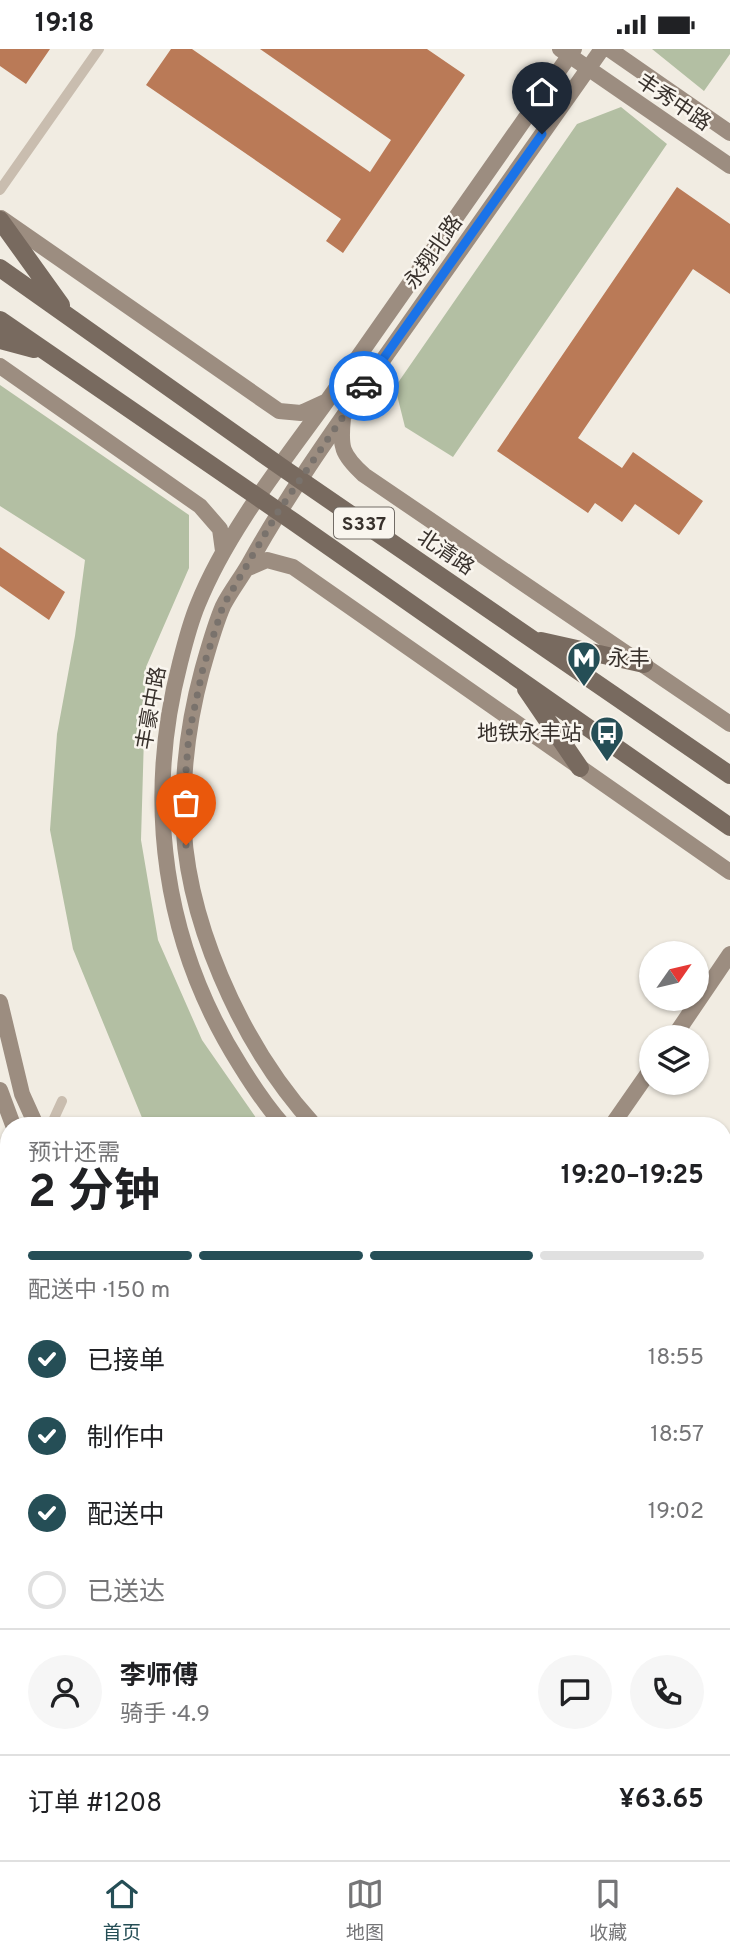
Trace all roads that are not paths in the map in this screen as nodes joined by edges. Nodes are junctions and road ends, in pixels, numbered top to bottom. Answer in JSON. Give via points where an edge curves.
{"nodes":[{"id":1,"x":99,"y":49,"type":"edge"},
{"id":2,"x":602,"y":49,"type":"edge"},
{"id":3,"x":609,"y":49,"type":"edge"},
{"id":4,"x":568,"y":51,"type":"edge"},
{"id":5,"x":588,"y":69,"type":"junction"},
{"id":6,"x":730,"y":133,"type":"edge"},
{"id":7,"x":730,"y":166,"type":"edge"},
{"id":8,"x":0,"y":190,"type":"edge"},
{"id":9,"x":0,"y":219,"type":"edge"},
{"id":10,"x":0,"y":268,"type":"edge"},
{"id":11,"x":69,"y":316,"type":"junction"},
{"id":12,"x":0,"y":320,"type":"edge"},
{"id":13,"x":0,"y":340,"type":"edge"},
{"id":14,"x":49,"y":354,"type":"junction"},
{"id":15,"x":0,"y":366,"type":"edge"},
{"id":16,"x":327,"y":401,"type":"junction"},
{"id":17,"x":343,"y":416,"type":"junction"},
{"id":18,"x":280,"y":466,"type":"junction"},
{"id":19,"x":300,"y":480,"type":"junction"},
{"id":20,"x":258,"y":498,"type":"junction"},
{"id":21,"x":278,"y":512,"type":"junction"},
{"id":22,"x":223,"y":551,"type":"junction"},
{"id":23,"x":246,"y":569,"type":"junction"},
{"id":24,"x":531,"y":638,"type":"junction"},
{"id":25,"x":644,"y":664,"type":"junction"},
{"id":26,"x":520,"y":680,"type":"junction"},
{"id":27,"x":730,"y":724,"type":"edge"},
{"id":28,"x":580,"y":768,"type":"junction"},
{"id":29,"x":730,"y":775,"type":"edge"},
{"id":30,"x":730,"y":827,"type":"edge"},
{"id":31,"x":730,"y":872,"type":"edge"},
{"id":32,"x":730,"y":954,"type":"edge"},
{"id":33,"x":0,"y":1002,"type":"edge"},
{"id":34,"x":682,"y":1025,"type":"edge"},
{"id":35,"x":639,"y":1086,"type":"edge"},
{"id":36,"x":0,"y":1090,"type":"edge"},
{"id":37,"x":62,"y":1101,"type":"dead end"},
{"id":38,"x":10,"y":1117,"type":"edge"},
{"id":39,"x":32,"y":1117,"type":"edge"},
{"id":40,"x":55,"y":1117,"type":"edge"},
{"id":41,"x":277,"y":1117,"type":"edge"},
{"id":42,"x":307,"y":1117,"type":"edge"},
{"id":43,"x":618,"y":1117,"type":"edge"}],
"edges":[{"from":1,"to":8,"type":"street"},
{"from":2,"to":5,"type":"street","name":"永翔北路"},
{"from":3,"to":6,"type":"street","name":"丰秀中路"},
{"from":4,"to":5,"type":"street","name":"丰秀中路"},
{"from":4,"to":16,"type":"street","name":"永翔北路"},
{"from":5,"to":7,"type":"street","name":"丰秀中路"},
{"from":5,"to":17,"type":"street","name":"永翔北路"},
{"from":9,"to":11,"type":"main road"},
{"from":9,"to":16,"type":"street","via":[[279,411],[301,413]]},
{"from":10,"to":11,"type":"main road","name":"北清路","number":"S337"},
{"from":11,"to":18,"type":"main road","name":"北清路","number":"S337"},
{"from":12,"to":14,"type":"main road","number":"S337"},
{"from":13,"to":14,"type":"main road"},
{"from":14,"to":20,"type":"main road","number":"S337"},
{"from":15,"to":22,"type":"street","via":[[200,506],[219,529]]},
{"from":16,"to":18,"type":"street","name":"永翔北路"},
{"from":17,"to":19,"type":"street","name":"永翔北路"},
{"from":17,"to":25,"type":"street","name":"北清路","via":[[341,442],[349,461],[364,475]]},
{"from":18,"to":19,"type":"main road","name":"北清路","number":"S337"},
{"from":18,"to":20,"type":"street","name":"永翔北路"},
{"from":19,"to":21,"type":"street","name":"永翔北路"},
{"from":19,"to":24,"type":"main road","name":"北清路","number":"S337"},
{"from":20,"to":21,"type":"main road","number":"S337"},
{"from":20,"to":22,"type":"street","name":"丰豪中路"},
{"from":21,"to":23,"type":"street","name":"丰豪中路"},
{"from":21,"to":26,"type":"main road","number":"S337"},
{"from":22,"to":41,"type":"street","name":"丰豪中路","via":[[197,605],[173,689],[162,766],[164,843],[177,923],[208,1007],[240,1066]]},
{"from":23,"to":28,"type":"street","via":[[267,560],[293,567]]},
{"from":23,"to":42,"type":"street","name":"丰豪中路","via":[[223,606],[197,691],[185,772],[186,845],[194,891],[220,977],[268,1065]]},
{"from":24,"to":25,"type":"main road"},
{"from":24,"to":29,"type":"main road","name":"北清路","number":"S337"},
{"from":25,"to":27,"type":"street","name":"北清路"},
{"from":26,"to":28,"type":"main road"},
{"from":26,"to":30,"type":"main road","number":"S337"},
{"from":28,"to":31,"type":"street"},
{"from":32,"to":34,"type":"street"},
{"from":33,"to":39,"type":"street","via":[[22,1094]]},
{"from":35,"to":43,"type":"street"},
{"from":36,"to":38,"type":"street"},
{"from":37,"to":40,"type":"street"}]}
